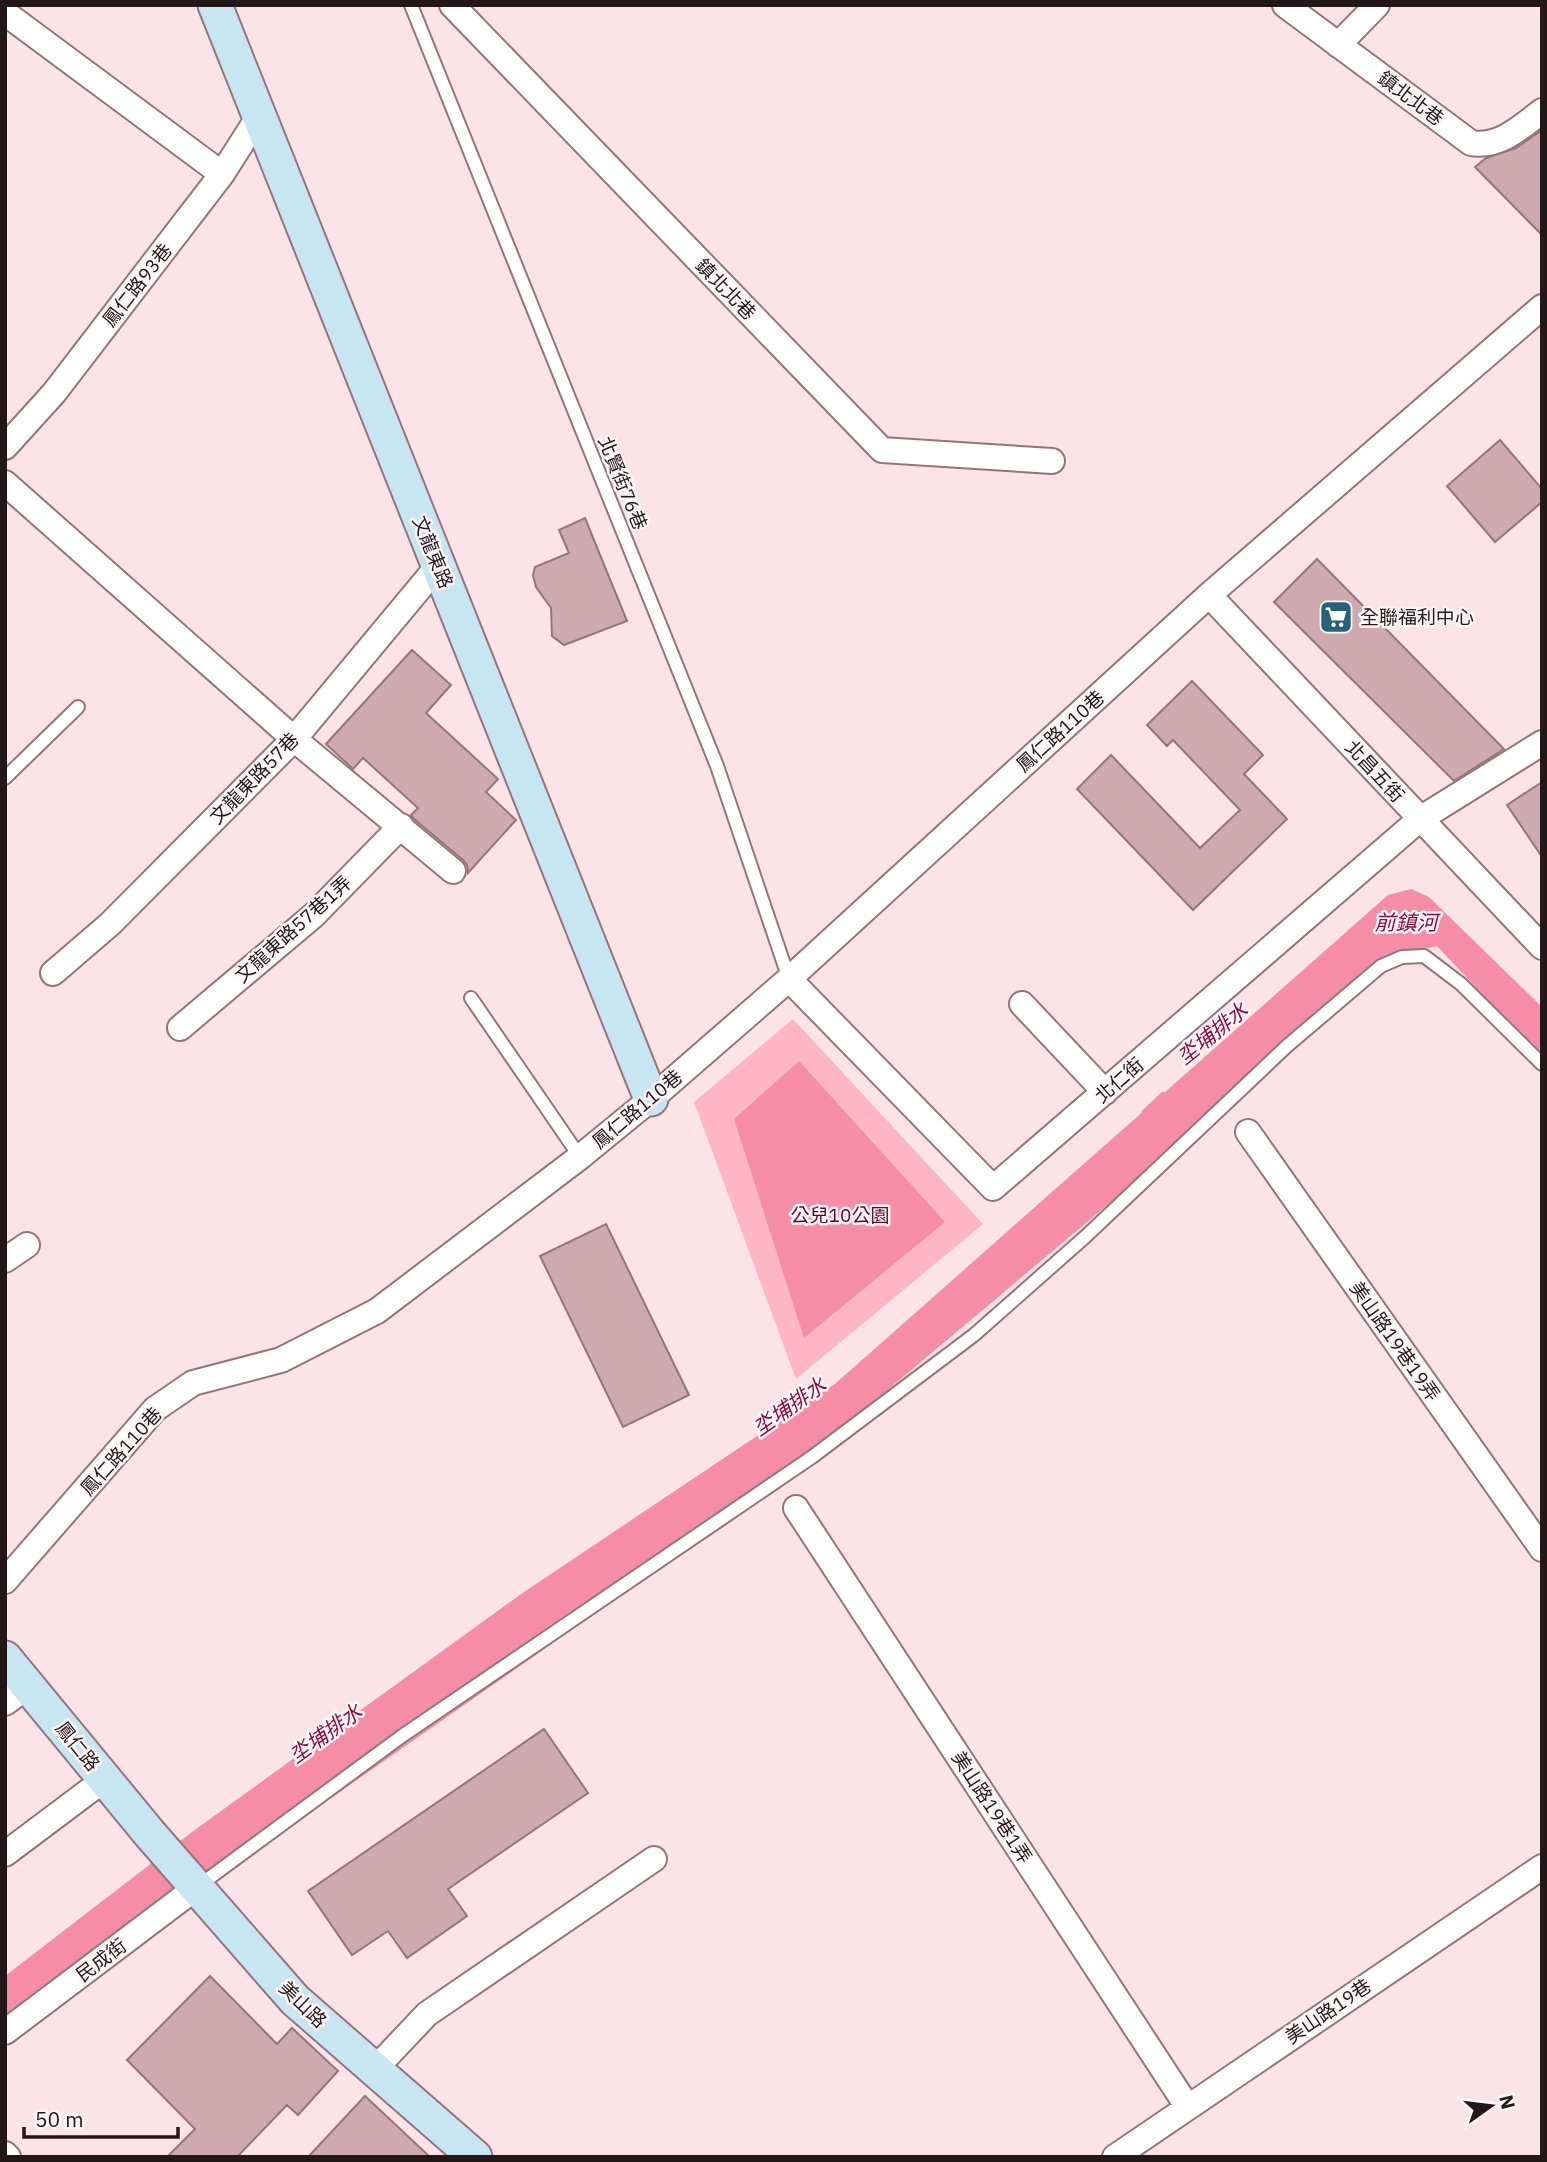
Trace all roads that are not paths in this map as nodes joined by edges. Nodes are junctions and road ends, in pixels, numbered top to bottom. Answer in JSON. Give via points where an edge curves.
{"nodes":[{"id":1,"x":215,"y":5,"type":"edge"},
{"id":2,"x":411,"y":5,"type":"edge"},
{"id":3,"x":452,"y":5,"type":"edge"},
{"id":4,"x":1286,"y":5,"type":"edge"},
{"id":5,"x":1377,"y":5,"type":"edge"},
{"id":6,"x":5,"y":13,"type":"edge"},
{"id":7,"x":1339,"y":45,"type":"junction"},
{"id":8,"x":1542,"y":111,"type":"edge"},
{"id":9,"x":259,"y":116,"type":"junction"},
{"id":10,"x":222,"y":174,"type":"junction"},
{"id":11,"x":1542,"y":307,"type":"edge"},
{"id":12,"x":5,"y":447,"type":"edge"},
{"id":13,"x":1052,"y":461,"type":"dead end"},
{"id":14,"x":5,"y":483,"type":"edge"},
{"id":15,"x":438,"y":566,"type":"junction"},
{"id":16,"x":1209,"y":595,"type":"junction"},
{"id":17,"x":78,"y":707,"type":"dead end"},
{"id":18,"x":294,"y":739,"type":"junction"},
{"id":19,"x":1542,"y":743,"type":"edge"},
{"id":20,"x":5,"y":778,"type":"edge"},
{"id":21,"x":1420,"y":819,"type":"junction"},
{"id":22,"x":401,"y":826,"type":"junction"},
{"id":23,"x":453,"y":872,"type":"dead end"},
{"id":24,"x":1542,"y":947,"type":"edge"},
{"id":25,"x":53,"y":973,"type":"dead end"},
{"id":26,"x":789,"y":979,"type":"junction"},
{"id":27,"x":471,"y":998,"type":"dead end"},
{"id":28,"x":1023,"y":1004,"type":"dead end"},
{"id":29,"x":180,"y":1028,"type":"dead end"},
{"id":30,"x":1542,"y":1063,"type":"edge"},
{"id":31,"x":1105,"y":1092,"type":"junction"},
{"id":32,"x":651,"y":1099,"type":"junction"},
{"id":33,"x":1248,"y":1132,"type":"dead end"},
{"id":34,"x":579,"y":1157,"type":"junction"},
{"id":35,"x":27,"y":1245,"type":"dead end"},
{"id":36,"x":5,"y":1260,"type":"edge"},
{"id":37,"x":796,"y":1508,"type":"dead end"},
{"id":38,"x":1542,"y":1549,"type":"edge"},
{"id":39,"x":5,"y":1581,"type":"edge"},
{"id":40,"x":5,"y":1658,"type":"edge"},
{"id":41,"x":17,"y":1694,"type":"edge"},
{"id":42,"x":104,"y":1779,"type":"junction"},
{"id":43,"x":150,"y":1834,"type":"joint"},
{"id":44,"x":5,"y":1854,"type":"edge"},
{"id":45,"x":654,"y":1859,"type":"dead end"},
{"id":46,"x":1542,"y":1867,"type":"edge"},
{"id":47,"x":193,"y":1883,"type":"junction"},
{"id":48,"x":5,"y":2032,"type":"edge"},
{"id":49,"x":375,"y":2069,"type":"junction"},
{"id":50,"x":1187,"y":2106,"type":"junction"},
{"id":51,"x":475,"y":2157,"type":"edge"},
{"id":52,"x":1115,"y":2157,"type":"edge"}],
"edges":[{"from":1,"to":9,"type":"street","name":"文龍東路"},
{"from":2,"to":26,"type":"lane","name":"北賢街76巷","via":[[717,766]]},
{"from":3,"to":13,"type":"street","name":"鎮北北巷","via":[[882,450]]},
{"from":4,"to":7,"type":"street","name":"鎮北北巷"},
{"from":5,"to":7,"type":"street"},
{"from":6,"to":10,"type":"street"},
{"from":7,"to":8,"type":"street","name":"鎮北北巷","via":[[1471,143],[1497,141]]},
{"from":9,"to":10,"type":"street","name":"鳳仁路93巷"},
{"from":9,"to":15,"type":"street","name":"文龍東路"},
{"from":10,"to":12,"type":"street","name":"鳳仁路93巷","via":[[54,393]]},
{"from":11,"to":16,"type":"street","name":"鳳仁路110巷"},
{"from":14,"to":18,"type":"street"},
{"from":15,"to":18,"type":"street","name":"文龍東路57巷"},
{"from":15,"to":32,"type":"street","name":"文龍東路"},
{"from":16,"to":21,"type":"street","name":"北昌五街"},
{"from":16,"to":26,"type":"street","name":"鳳仁路110巷"},
{"from":17,"to":20,"type":"lane"},
{"from":18,"to":22,"type":"street"},
{"from":18,"to":25,"type":"street","name":"文龍東路57巷","via":[[110,924]]},
{"from":19,"to":21,"type":"street","name":"北仁街"},
{"from":21,"to":24,"type":"street","name":"北昌五街"},
{"from":21,"to":31,"type":"street","name":"北仁街"},
{"from":22,"to":23,"type":"street"},
{"from":22,"to":29,"type":"street","name":"文龍東路57巷1弄","via":[[314,915]]},
{"from":26,"to":31,"type":"street","name":"北仁街","via":[[993,1188]]},
{"from":26,"to":32,"type":"street","name":"鳳仁路110巷"},
{"from":27,"to":34,"type":"lane","name":"鳳仁路110巷"},
{"from":28,"to":31,"type":"street"},
{"from":30,"to":47,"type":"lane","via":[[1461,984],[1424,956],[1402,957],[1381,966],[1287,1046],[974,1335],[812,1457]]},
{"from":32,"to":34,"type":"street","name":"鳳仁路110巷"},
{"from":33,"to":38,"type":"street","name":"美山路19巷19弄"},
{"from":34,"to":39,"type":"street","name":"鳳仁路110巷","via":[[377,1311],[281,1360],[193,1383],[155,1409]]},
{"from":35,"to":36,"type":"street"},
{"from":37,"to":50,"type":"street","name":"美山路19巷1弄"},
{"from":40,"to":41,"type":"street","name":"鳳仁路"},
{"from":41,"to":42,"type":"street","name":"鳳仁路"},
{"from":42,"to":43,"type":"street","name":"鳳仁路"},
{"from":42,"to":44,"type":"street"},
{"from":43,"to":47,"type":"street","name":"美山路"},
{"from":45,"to":49,"type":"street","via":[[427,2014]]},
{"from":46,"to":50,"type":"street","name":"美山路19巷"},
{"from":47,"to":48,"type":"street","name":"民成街"},
{"from":47,"to":49,"type":"street","name":"美山路","via":[[295,2000]]},
{"from":49,"to":51,"type":"street","name":"美山路"},
{"from":50,"to":52,"type":"street","name":"美山路19巷"}]}
